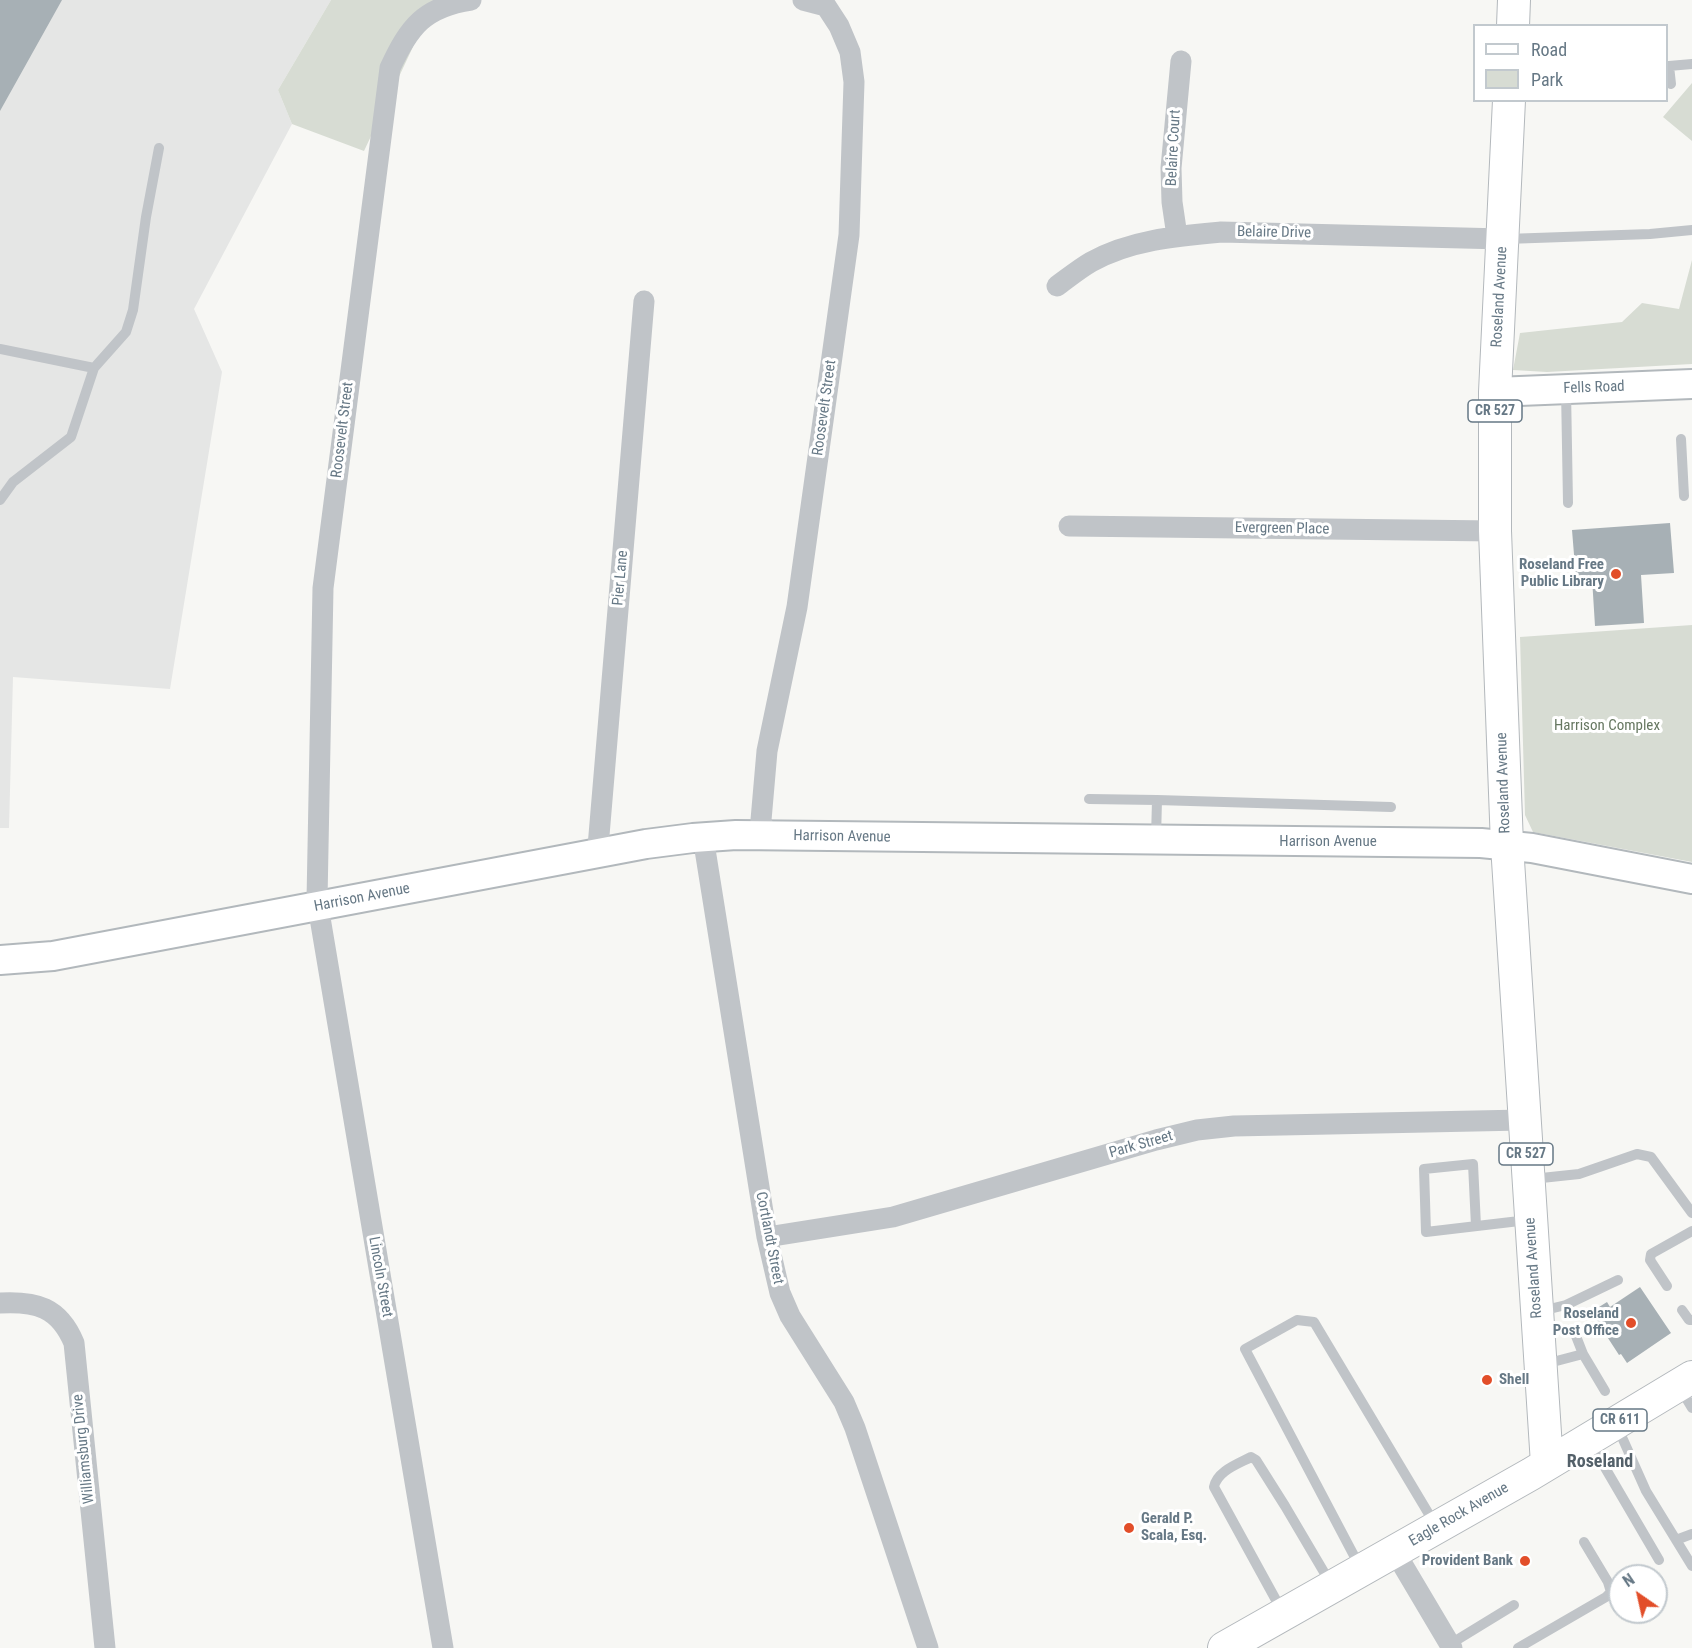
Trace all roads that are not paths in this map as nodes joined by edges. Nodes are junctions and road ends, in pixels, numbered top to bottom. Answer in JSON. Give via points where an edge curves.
{"nodes":[{"id":1,"x":471,"y":0,"type":"edge"},
{"id":2,"x":803,"y":0,"type":"edge"},
{"id":3,"x":1514,"y":0,"type":"edge"},
{"id":4,"x":1512,"y":24,"type":"edge"},
{"id":5,"x":1181,"y":61,"type":"dead end"},
{"id":6,"x":1692,"y":64,"type":"edge"},
{"id":7,"x":1668,"y":66,"type":"edge"},
{"id":8,"x":1671,"y":84,"type":"dead end"},
{"id":9,"x":1509,"y":102,"type":"edge"},
{"id":10,"x":159,"y":148,"type":"dead end"},
{"id":11,"x":1692,"y":230,"type":"edge"},
{"id":12,"x":1178,"y":236,"type":"junction"},
{"id":13,"x":1503,"y":239,"type":"junction"},
{"id":14,"x":1057,"y":286,"type":"dead end"},
{"id":15,"x":644,"y":301,"type":"dead end"},
{"id":16,"x":0,"y":349,"type":"edge"},
{"id":17,"x":94,"y":368,"type":"junction"},
{"id":18,"x":1692,"y":384,"type":"edge"},
{"id":19,"x":1566,"y":390,"type":"junction"},
{"id":20,"x":1495,"y":392,"type":"junction"},
{"id":21,"x":1681,"y":439,"type":"dead end"},
{"id":22,"x":2,"y":493,"type":"edge"},
{"id":23,"x":1684,"y":496,"type":"dead end"},
{"id":24,"x":1568,"y":503,"type":"dead end"},
{"id":25,"x":1069,"y":526,"type":"dead end"},
{"id":26,"x":1495,"y":531,"type":"junction"},
{"id":27,"x":1089,"y":799,"type":"dead end"},
{"id":28,"x":1157,"y":800,"type":"junction"},
{"id":29,"x":1391,"y":807,"type":"dead end"},
{"id":30,"x":766,"y":836,"type":"junction"},
{"id":31,"x":703,"y":837,"type":"junction"},
{"id":32,"x":1156,"y":841,"type":"junction"},
{"id":33,"x":1507,"y":845,"type":"junction"},
{"id":34,"x":596,"y":854,"type":"junction"},
{"id":35,"x":1692,"y":879,"type":"edge"},
{"id":36,"x":317,"y":906,"type":"junction"},
{"id":37,"x":0,"y":960,"type":"edge"},
{"id":38,"x":1523,"y":1120,"type":"junction"},
{"id":39,"x":1528,"y":1179,"type":"junction"},
{"id":40,"x":1692,"y":1213,"type":"edge"},
{"id":41,"x":1531,"y":1220,"type":"junction"},
{"id":42,"x":1476,"y":1226,"type":"junction"},
{"id":43,"x":1692,"y":1231,"type":"edge"},
{"id":44,"x":767,"y":1237,"type":"junction"},
{"id":45,"x":1618,"y":1280,"type":"dead end"},
{"id":46,"x":1667,"y":1286,"type":"dead end"},
{"id":47,"x":0,"y":1303,"type":"edge"},
{"id":48,"x":1682,"y":1310,"type":"dead end"},
{"id":49,"x":1538,"y":1312,"type":"junction"},
{"id":50,"x":1692,"y":1320,"type":"edge"},
{"id":51,"x":1574,"y":1331,"type":"dead end"},
{"id":52,"x":1583,"y":1354,"type":"junction"},
{"id":53,"x":1542,"y":1365,"type":"junction"},
{"id":54,"x":1687,"y":1390,"type":"edge"},
{"id":55,"x":1605,"y":1391,"type":"dead end"},
{"id":56,"x":1615,"y":1423,"type":"junction"},
{"id":57,"x":1588,"y":1439,"type":"junction"},
{"id":58,"x":1547,"y":1464,"type":"junction"},
{"id":59,"x":1437,"y":1527,"type":"junction"},
{"id":60,"x":1692,"y":1534,"type":"edge"},
{"id":61,"x":1676,"y":1540,"type":"junction"},
{"id":62,"x":1584,"y":1542,"type":"dead end"},
{"id":63,"x":1395,"y":1552,"type":"junction"},
{"id":64,"x":1659,"y":1560,"type":"dead end"},
{"id":65,"x":1692,"y":1566,"type":"edge"},
{"id":66,"x":1362,"y":1570,"type":"junction"},
{"id":67,"x":1332,"y":1587,"type":"junction"},
{"id":68,"x":1514,"y":1605,"type":"dead end"},
{"id":69,"x":1283,"y":1614,"type":"junction"},
{"id":70,"x":1234,"y":1645,"type":"edge"},
{"id":71,"x":1448,"y":1647,"type":"edge"},
{"id":72,"x":105,"y":1648,"type":"edge"},
{"id":73,"x":443,"y":1648,"type":"edge"},
{"id":74,"x":928,"y":1648,"type":"edge"},
{"id":75,"x":1518,"y":1648,"type":"edge"}],
"edges":[{"from":1,"to":36,"type":"street","name":"Roosevelt Street","via":[[430,12],[403,40],[390,68],[323,588]]},
{"from":2,"to":30,"type":"street","name":"Roosevelt Street","via":[[826,6],[850,52],[854,82],[849,234],[797,607],[767,751],[761,820]]},
{"from":3,"to":4,"type":"main road"},
{"from":5,"to":12,"type":"street","name":"Belaire Court","via":[[1171,168]]},
{"from":6,"to":7,"type":"lane"},
{"from":7,"to":8,"type":"lane"},
{"from":9,"to":13,"type":"main road","name":"Roseland Avenue","number":"CR 527"},
{"from":10,"to":17,"type":"lane","via":[[133,310],[126,332]]},
{"from":11,"to":13,"type":"lane"},
{"from":12,"to":13,"type":"street","name":"Belaire Drive","via":[[1221,232]]},
{"from":12,"to":14,"type":"street","name":"Belaire Drive","via":[[1124,248],[1092,262]]},
{"from":13,"to":20,"type":"main road","name":"Roseland Avenue","number":"CR 527"},
{"from":15,"to":34,"type":"street","name":"Pier Lane"},
{"from":16,"to":17,"type":"lane"},
{"from":17,"to":22,"type":"lane","via":[[70,437]]},
{"from":18,"to":19,"type":"street","name":"Fells Road"},
{"from":19,"to":20,"type":"street","name":"Fells Road"},
{"from":19,"to":24,"type":"lane"},
{"from":20,"to":26,"type":"main road","name":"Roseland Avenue","number":"CR 527"},
{"from":21,"to":23,"type":"lane"},
{"from":25,"to":26,"type":"street","name":"Evergreen Place"},
{"from":26,"to":33,"type":"main road","name":"Roseland Avenue","number":"CR 527"},
{"from":27,"to":28,"type":"lane"},
{"from":28,"to":29,"type":"lane"},
{"from":28,"to":32,"type":"lane"},
{"from":30,"to":31,"type":"street","name":"Harrison Avenue"},
{"from":30,"to":32,"type":"street","name":"Harrison Avenue"},
{"from":31,"to":34,"type":"street","name":"Harrison Avenue"},
{"from":31,"to":44,"type":"street","name":"Cortlandt Street"},
{"from":32,"to":33,"type":"street","name":"Harrison Avenue"},
{"from":33,"to":35,"type":"street","name":"Harrison Avenue"},
{"from":33,"to":38,"type":"main road","name":"Roseland Avenue","number":"CR 527"},
{"from":34,"to":36,"type":"street","name":"Harrison Avenue"},
{"from":36,"to":37,"type":"street","name":"Harrison Avenue","via":[[53,956]]},
{"from":36,"to":73,"type":"street","name":"Lincoln Street"},
{"from":38,"to":39,"type":"main road","name":"Roseland Avenue","number":"CR 527"},
{"from":38,"to":44,"type":"street","name":"Park Street","via":[[1197,1130],[893,1217]]},
{"from":39,"to":40,"type":"lane","via":[[1579,1174],[1637,1154],[1651,1157]]},
{"from":39,"to":41,"type":"main road","name":"Roseland Avenue","number":"CR 527"},
{"from":41,"to":42,"type":"lane"},
{"from":41,"to":49,"type":"main road","name":"Roseland Avenue","number":"CR 527"},
{"from":42,"to":42,"type":"lane","via":[[1426,1232],[1424,1168],[1473,1164]]},
{"from":43,"to":46,"type":"lane","via":[[1651,1254],[1650,1260]]},
{"from":44,"to":74,"type":"street","name":"Cortlandt Street","via":[[780,1293],[790,1316],[844,1402],[855,1428]]},
{"from":45,"to":49,"type":"lane","via":[[1566,1305]]},
{"from":47,"to":72,"type":"street","name":"Williamsburg Drive","via":[[32,1303],[49,1310],[70,1332],[74,1343]]},
{"from":48,"to":50,"type":"lane"},
{"from":49,"to":53,"type":"main road","name":"Roseland Avenue","number":"CR 527"},
{"from":51,"to":52,"type":"lane"},
{"from":52,"to":53,"type":"lane"},
{"from":52,"to":55,"type":"lane"},
{"from":53,"to":58,"type":"main road","name":"Roseland Avenue","number":"CR 527"},
{"from":54,"to":56,"type":"main road","name":"Eagle Rock Avenue","number":"CR 611"},
{"from":56,"to":57,"type":"main road","name":"Eagle Rock Avenue","number":"CR 611"},
{"from":56,"to":61,"type":"lane","via":[[1646,1491]]},
{"from":57,"to":58,"type":"main road","name":"Eagle Rock Avenue","number":"CR 611"},
{"from":57,"to":64,"type":"lane"},
{"from":58,"to":59,"type":"main road","name":"Eagle Rock Avenue"},
{"from":59,"to":63,"type":"main road","name":"Eagle Rock Avenue"},
{"from":59,"to":66,"type":"lane","via":[[1314,1322],[1297,1320],[1276,1330],[1245,1349]]},
{"from":60,"to":61,"type":"lane"},
{"from":61,"to":65,"type":"lane"},
{"from":62,"to":75,"type":"lane","via":[[1611,1592]]},
{"from":63,"to":66,"type":"main road","name":"Eagle Rock Avenue"},
{"from":63,"to":71,"type":"street"},
{"from":66,"to":67,"type":"main road","name":"Eagle Rock Avenue"},
{"from":67,"to":69,"type":"main road","name":"Eagle Rock Avenue"},
{"from":67,"to":69,"type":"lane","via":[[1286,1506],[1251,1457],[1217,1478],[1214,1487]]},
{"from":68,"to":71,"type":"lane"},
{"from":69,"to":70,"type":"main road","name":"Eagle Rock Avenue"}]}
